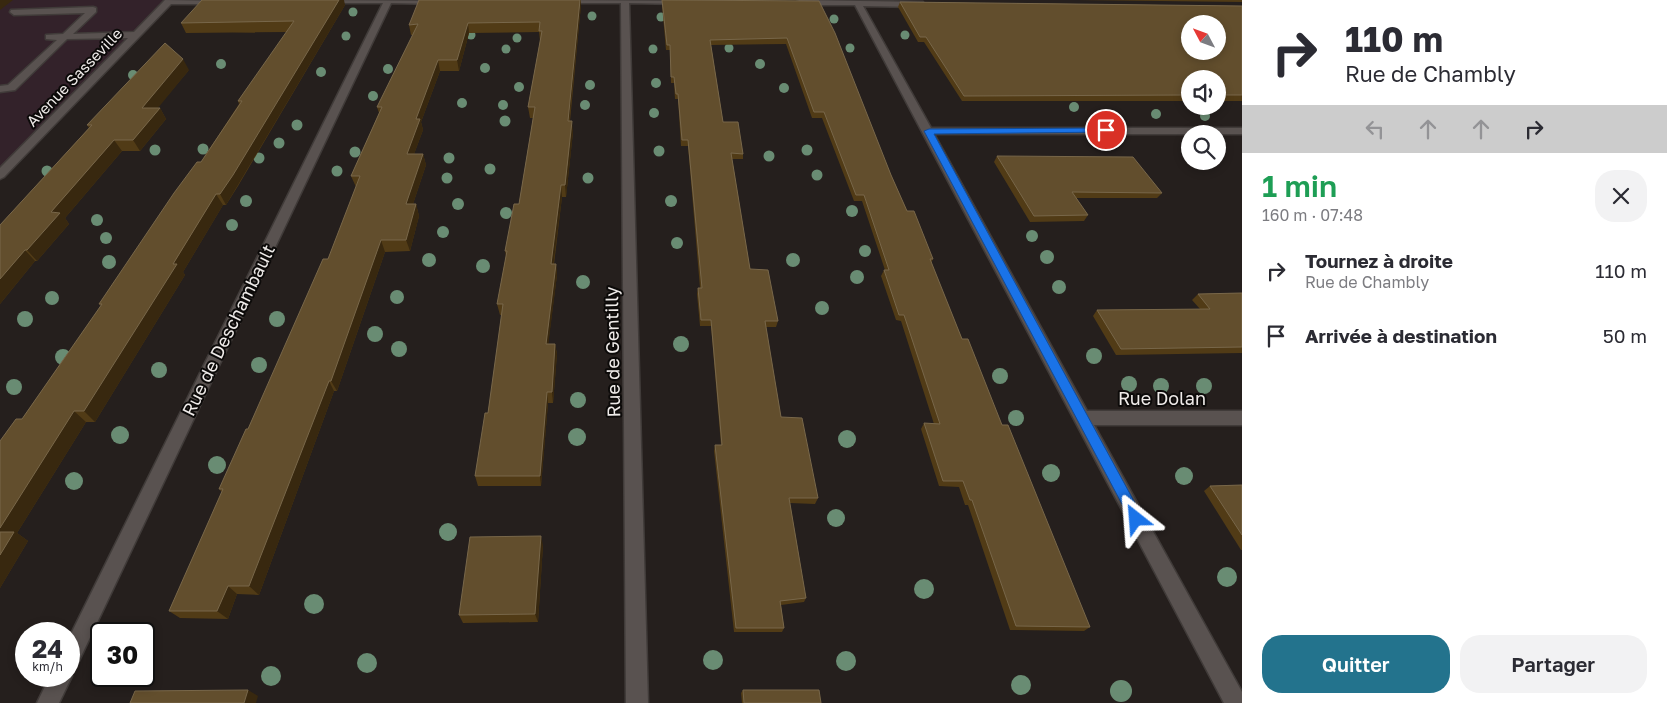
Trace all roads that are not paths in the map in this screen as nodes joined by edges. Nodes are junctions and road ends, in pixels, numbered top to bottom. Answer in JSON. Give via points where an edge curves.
{"nodes":[{"id":1,"x":170,"y":0,"type":"edge"},
{"id":2,"x":314,"y":0,"type":"edge"},
{"id":3,"x":556,"y":0,"type":"edge"},
{"id":4,"x":624,"y":0,"type":"edge"},
{"id":5,"x":227,"y":1,"type":"edge"},
{"id":6,"x":388,"y":1,"type":"edge"},
{"id":7,"x":447,"y":1,"type":"edge"},
{"id":8,"x":693,"y":1,"type":"edge"},
{"id":9,"x":790,"y":2,"type":"edge"},
{"id":10,"x":857,"y":2,"type":"edge"},
{"id":11,"x":929,"y":4,"type":"edge"},
{"id":12,"x":14,"y":12,"type":"dead end"},
{"id":13,"x":135,"y":36,"type":"junction"},
{"id":14,"x":49,"y":37,"type":"dead end"},
{"id":15,"x":67,"y":37,"type":"junction"},
{"id":16,"x":38,"y":63,"type":"junction"},
{"id":17,"x":19,"y":64,"type":"dead end"},
{"id":18,"x":0,"y":89,"type":"edge"},
{"id":19,"x":929,"y":131,"type":"junction"},
{"id":20,"x":1242,"y":131,"type":"edge"},
{"id":21,"x":0,"y":175,"type":"edge"},
{"id":22,"x":1082,"y":418,"type":"junction"},
{"id":23,"x":1242,"y":418,"type":"edge"},
{"id":24,"x":80,"y":637,"type":"edge"},
{"id":25,"x":56,"y":687,"type":"edge"},
{"id":26,"x":48,"y":703,"type":"edge"},
{"id":27,"x":637,"y":703,"type":"edge"},
{"id":28,"x":1236,"y":703,"type":"edge"}],
"edges":[{"from":1,"to":5,"type":"street"},
{"from":1,"to":13,"type":"street","name":"Avenue Sasseville"},
{"from":2,"to":6,"type":"street"},
{"from":3,"to":4,"type":"street"},
{"from":4,"to":8,"type":"street"},
{"from":4,"to":27,"type":"street","name":"Rue de Gentilly"},
{"from":6,"to":7,"type":"street"},
{"from":6,"to":24,"type":"street","name":"Rue de Deschambault"},
{"from":9,"to":10,"type":"street"},
{"from":10,"to":11,"type":"street"},
{"from":10,"to":19,"type":"street"},
{"from":12,"to":15,"type":"street","via":[[93,10]]},
{"from":13,"to":15,"type":"street"},
{"from":13,"to":21,"type":"street","name":"Avenue Sasseville"},
{"from":14,"to":15,"type":"street"},
{"from":15,"to":16,"type":"street"},
{"from":16,"to":17,"type":"street"},
{"from":16,"to":18,"type":"street","via":[[11,88]]},
{"from":19,"to":20,"type":"street"},
{"from":19,"to":22,"type":"street"},
{"from":22,"to":23,"type":"street","name":"Rue Dolan"},
{"from":22,"to":28,"type":"street"},
{"from":25,"to":26,"type":"street"}]}
